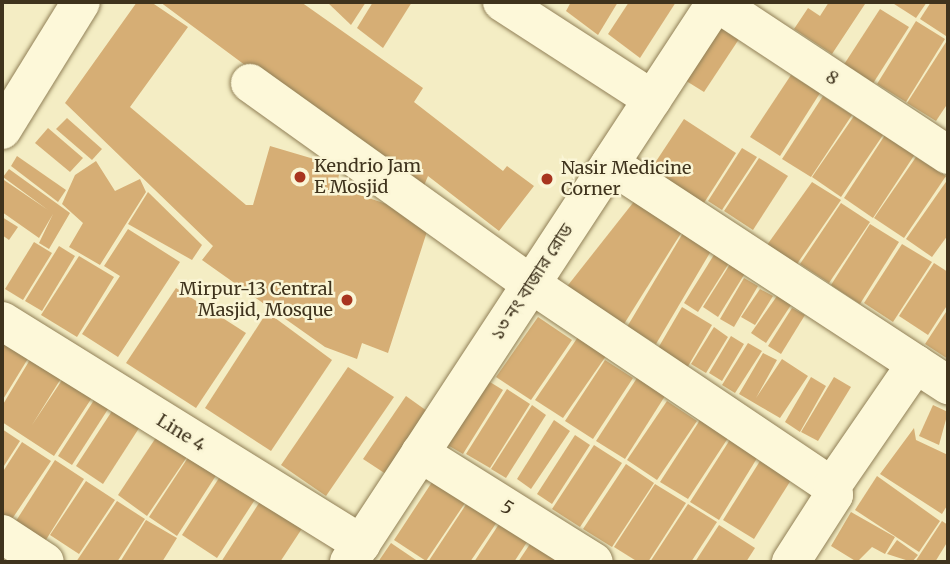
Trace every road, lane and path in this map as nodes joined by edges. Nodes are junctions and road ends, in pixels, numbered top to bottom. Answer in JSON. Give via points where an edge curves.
{"nodes":[{"id":1,"x":81,"y":2,"type":"edge"},
{"id":2,"x":502,"y":2,"type":"edge"},
{"id":3,"x":716,"y":2,"type":"edge"},
{"id":4,"x":250,"y":83,"type":"dead end"},
{"id":5,"x":652,"y":99,"type":"junction"},
{"id":6,"x":2,"y":130,"type":"edge"},
{"id":7,"x":948,"y":155,"type":"edge"},
{"id":8,"x":610,"y":164,"type":"junction"},
{"id":9,"x":531,"y":284,"type":"junction"},
{"id":10,"x":2,"y":321,"type":"edge"},
{"id":11,"x":916,"y":364,"type":"junction"},
{"id":12,"x":948,"y":385,"type":"edge"},
{"id":13,"x":420,"y":453,"type":"junction"},
{"id":14,"x":832,"y":485,"type":"junction"},
{"id":15,"x":2,"y":534,"type":"edge"},
{"id":16,"x":355,"y":553,"type":"edge"},
{"id":17,"x":801,"y":559,"type":"edge"},
{"id":18,"x":45,"y":562,"type":"edge"},
{"id":19,"x":594,"y":562,"type":"edge"}],
"edges":[{"from":1,"to":6,"type":"street"},
{"from":2,"to":5,"type":"street"},
{"from":3,"to":5,"type":"street","name":"১৩ নং বাজার রোড"},
{"from":3,"to":7,"type":"street","name":"8"},
{"from":4,"to":9,"type":"street"},
{"from":5,"to":8,"type":"street","name":"১৩ নং বাজার রোড"},
{"from":8,"to":9,"type":"street","name":"১৩ নং বাজার রোড"},
{"from":8,"to":11,"type":"street"},
{"from":9,"to":13,"type":"street","name":"১৩ নং বাজার রোড"},
{"from":9,"to":14,"type":"street"},
{"from":10,"to":16,"type":"street","name":"Line 4"},
{"from":11,"to":12,"type":"street"},
{"from":11,"to":14,"type":"street"},
{"from":13,"to":16,"type":"street","name":"১৩ নং বাজার রোড"},
{"from":13,"to":19,"type":"street","name":"5"},
{"from":14,"to":17,"type":"street","via":[[834,495]]},
{"from":15,"to":18,"type":"street"}]}
